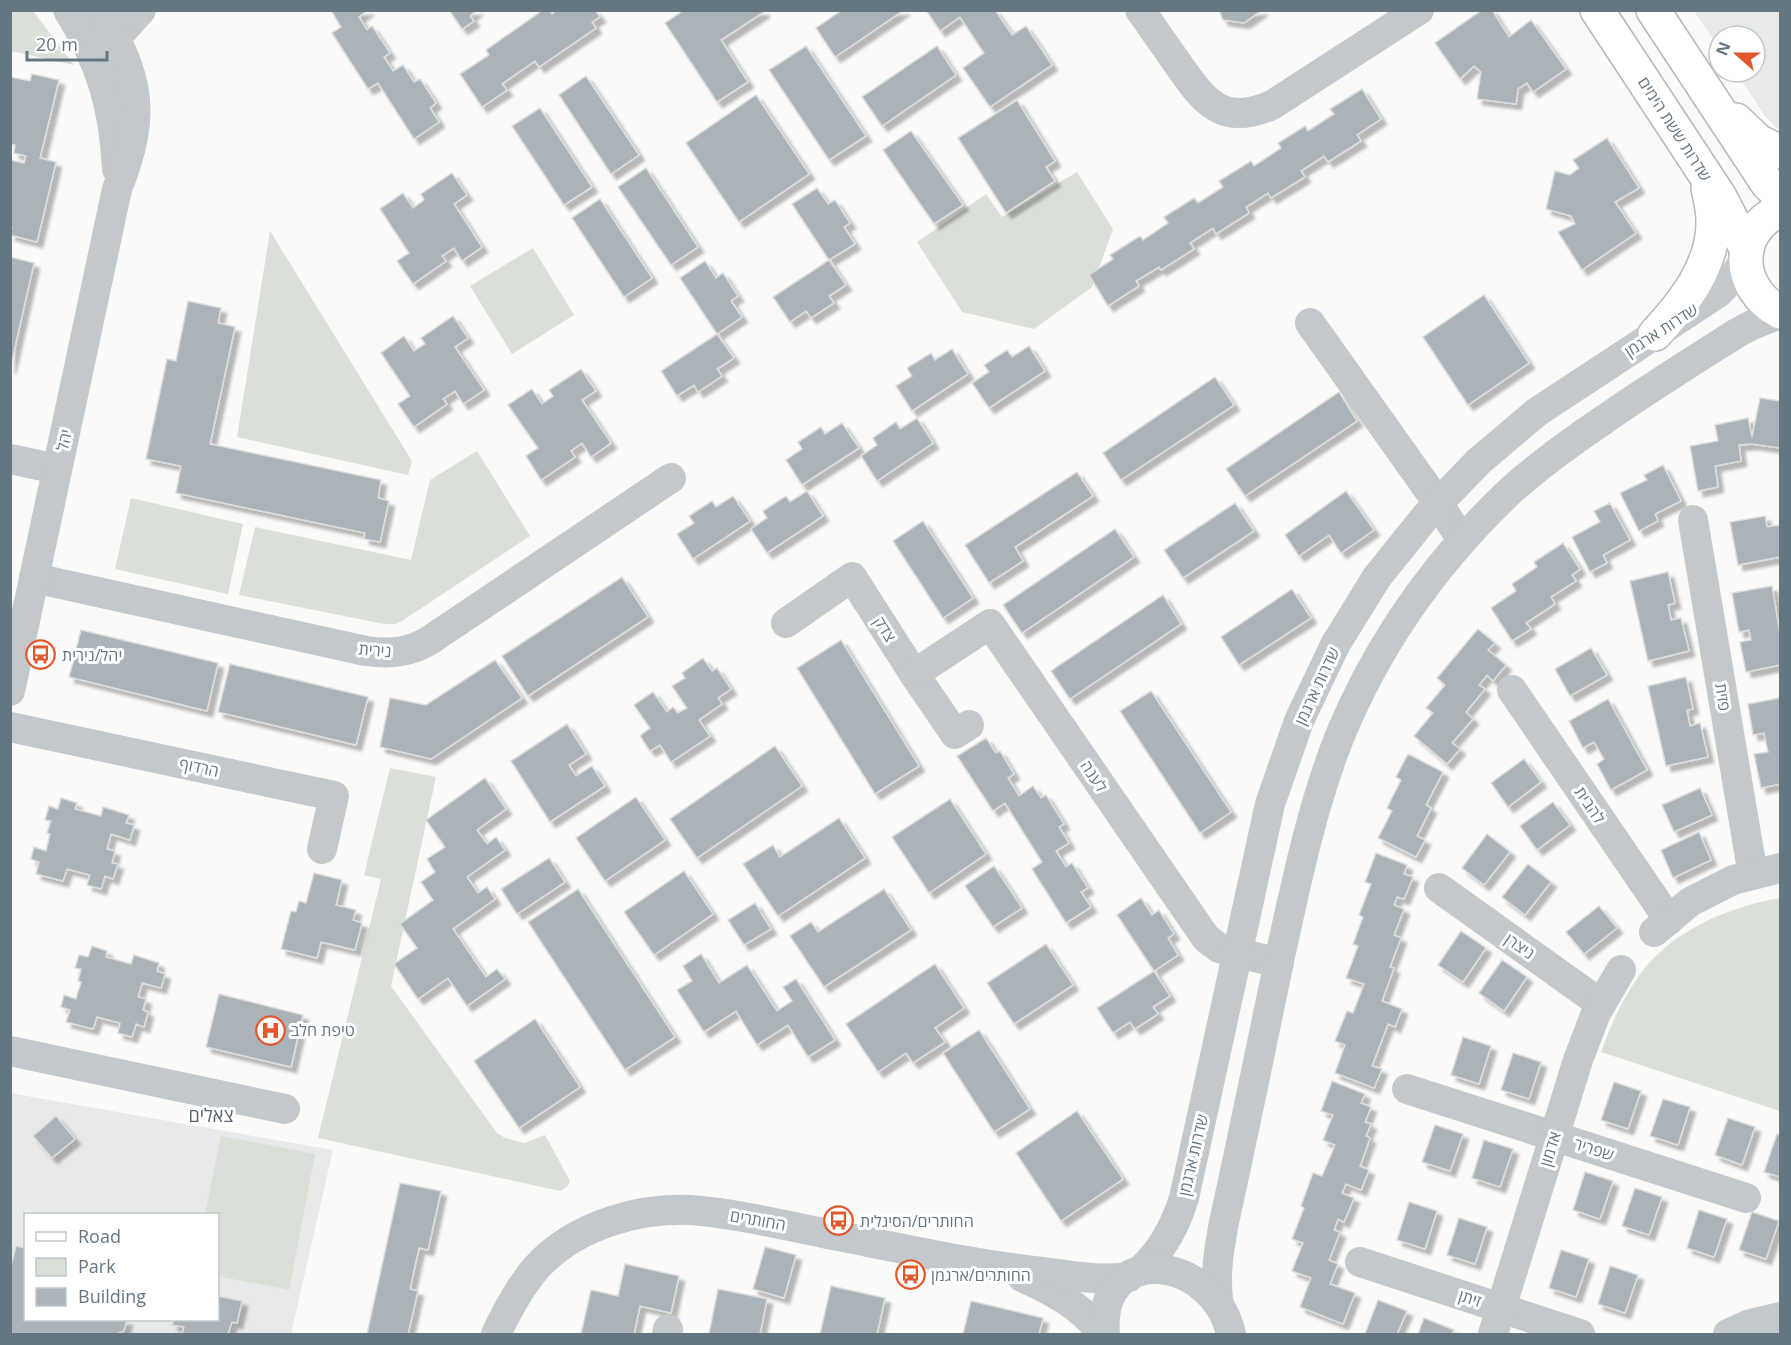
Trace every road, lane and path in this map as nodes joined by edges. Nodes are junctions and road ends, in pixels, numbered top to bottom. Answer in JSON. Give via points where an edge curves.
{"nodes":[{"id":1,"x":68,"y":10,"type":"edge"},
{"id":2,"x":99,"y":10,"type":"edge"},
{"id":3,"x":141,"y":10,"type":"edge"},
{"id":4,"x":1140,"y":10,"type":"edge"},
{"id":5,"x":1383,"y":10,"type":"edge"},
{"id":6,"x":1419,"y":10,"type":"edge"},
{"id":7,"x":1597,"y":10,"type":"edge"},
{"id":8,"x":1653,"y":10,"type":"edge"},
{"id":9,"x":104,"y":46,"type":"junction"},
{"id":10,"x":1192,"y":84,"type":"junction"},
{"id":11,"x":1704,"y":88,"type":"junction"},
{"id":12,"x":1780,"y":152,"type":"edge"},
{"id":13,"x":1707,"y":177,"type":"junction"},
{"id":14,"x":1780,"y":196,"type":"edge"},
{"id":15,"x":1780,"y":210,"type":"edge"},
{"id":16,"x":1747,"y":254,"type":"junction"},
{"id":17,"x":1780,"y":313,"type":"edge"},
{"id":18,"x":1310,"y":323,"type":"dead end"},
{"id":19,"x":1655,"y":334,"type":"junction"},
{"id":20,"x":10,"y":459,"type":"edge"},
{"id":21,"x":57,"y":469,"type":"junction"},
{"id":22,"x":671,"y":478,"type":"dead end"},
{"id":23,"x":1438,"y":503,"type":"junction"},
{"id":24,"x":1694,"y":519,"type":"dead end"},
{"id":25,"x":1462,"y":540,"type":"junction"},
{"id":26,"x":34,"y":578,"type":"junction"},
{"id":27,"x":786,"y":623,"type":"dead end"},
{"id":28,"x":914,"y":674,"type":"junction"},
{"id":29,"x":1512,"y":690,"type":"dead end"},
{"id":30,"x":10,"y":691,"type":"edge"},
{"id":31,"x":969,"y":725,"type":"dead end"},
{"id":32,"x":10,"y":727,"type":"edge"},
{"id":33,"x":322,"y":849,"type":"dead end"},
{"id":34,"x":1767,"y":871,"type":"edge"},
{"id":35,"x":1439,"y":888,"type":"dead end"},
{"id":36,"x":1237,"y":953,"type":"junction"},
{"id":37,"x":1279,"y":963,"type":"junction"},
{"id":38,"x":1621,"y":970,"type":"dead end"},
{"id":39,"x":1601,"y":1004,"type":"junction"},
{"id":40,"x":10,"y":1050,"type":"edge"},
{"id":41,"x":1407,"y":1089,"type":"dead end"},
{"id":42,"x":285,"y":1108,"type":"dead end"},
{"id":43,"x":1554,"y":1136,"type":"junction"},
{"id":44,"x":1746,"y":1198,"type":"dead end"},
{"id":45,"x":1360,"y":1262,"type":"dead end"},
{"id":46,"x":991,"y":1266,"type":"junction"},
{"id":47,"x":1134,"y":1274,"type":"junction"},
{"id":48,"x":1780,"y":1317,"type":"edge"},
{"id":49,"x":1497,"y":1322,"type":"edge"},
{"id":50,"x":1230,"y":1324,"type":"edge"},
{"id":51,"x":496,"y":1335,"type":"edge"},
{"id":52,"x":1104,"y":1335,"type":"edge"},
{"id":53,"x":1580,"y":1335,"type":"edge"},
{"id":54,"x":1728,"y":1335,"type":"edge"}],
"edges":[{"from":1,"to":9,"type":"street","name":"יהל"},
{"from":2,"to":9,"type":"street","name":"יהל"},
{"from":3,"to":9,"type":"street"},
{"from":4,"to":10,"type":"street"},
{"from":5,"to":10,"type":"street","via":[[1252,93],[1223,96]]},
{"from":6,"to":10,"type":"street","via":[[1259,111],[1225,111],[1206,101]]},
{"from":7,"to":13,"type":"main road","name":"שדרות ששת הימים"},
{"from":8,"to":11,"type":"main road"},
{"from":9,"to":21,"type":"street","name":"יהל","via":[[104,82],[113,124],[117,189]]},
{"from":11,"to":12,"type":"main road","via":[[1758,141]]},
{"from":11,"to":14,"type":"main road","via":[[1767,183]]},
{"from":13,"to":16,"type":"main road","name":"שדרות ששת הימים"},
{"from":13,"to":19,"type":"main road","via":[[1713,220],[1710,245],[1690,292]]},
{"from":15,"to":16,"type":"main road","via":[[1754,232]]},
{"from":16,"to":17,"type":"main road","name":"שדרות ששת הימים","via":[[1747,274],[1755,292]]},
{"from":16,"to":19,"type":"street","name":"שדרות ארגמן","via":[[1718,293]]},
{"from":17,"to":25,"type":"street","via":[[1737,333],[1563,447],[1508,493]]},
{"from":18,"to":23,"type":"street"},
{"from":19,"to":23,"type":"street","name":"שדרות ארגמן","via":[[1537,412],[1479,461]]},
{"from":20,"to":21,"type":"street"},
{"from":21,"to":26,"type":"street","name":"יהל"},
{"from":22,"to":26,"type":"street","name":"נירית","via":[[430,640],[399,652],[366,651]]},
{"from":23,"to":25,"type":"street"},
{"from":23,"to":36,"type":"street","name":"שדרות ארגמן","via":[[1377,577],[1335,645],[1299,721],[1270,804]]},
{"from":24,"to":34,"type":"street","name":"פזית"},
{"from":25,"to":37,"type":"street","via":[[1390,638],[1339,738],[1312,816]]},
{"from":26,"to":30,"type":"street","name":"יהל"},
{"from":27,"to":28,"type":"street","name":"צדק","via":[[852,576]]},
{"from":28,"to":31,"type":"street","name":"צדק","via":[[955,734]]},
{"from":28,"to":36,"type":"street","name":"לענה","via":[[990,624],[1206,938],[1219,948]]},
{"from":29,"to":34,"type":"street","name":"להבית","via":[[1661,926],[1690,903],[1733,880]]},
{"from":32,"to":33,"type":"street","name":"הרדוף","via":[[334,796]]},
{"from":35,"to":39,"type":"street","name":"ניצרן"},
{"from":36,"to":37,"type":"street","name":"לענה"},
{"from":36,"to":47,"type":"street","name":"שדרות ארגמן","via":[[1184,1198],[1168,1238],[1151,1261]]},
{"from":37,"to":50,"type":"street","via":[[1219,1248],[1217,1291]]},
{"from":38,"to":39,"type":"street","name":"אדמון"},
{"from":39,"to":43,"type":"street","name":"אדמון","via":[[1578,1059]]},
{"from":40,"to":42,"type":"street"},
{"from":41,"to":43,"type":"street","name":"שפריר"},
{"from":43,"to":44,"type":"street","name":"שפריר"},
{"from":43,"to":49,"type":"street","name":"אדמון"},
{"from":45,"to":49,"type":"street","name":"זיתן"},
{"from":46,"to":47,"type":"street","name":"החותרים","via":[[1094,1278]]},
{"from":46,"to":51,"type":"street","name":"החותרים","via":[[753,1219],[700,1211],[652,1211],[608,1221],[570,1240],[536,1268],[509,1306]]},
{"from":46,"to":52,"type":"street","name":"החותרים","via":[[1054,1292]]},
{"from":47,"to":50,"type":"street","name":"החותרים","via":[[1158,1269],[1182,1274],[1205,1288]]},
{"from":47,"to":52,"type":"street","name":"שדרות ארגמן","via":[[1110,1298]]},
{"from":48,"to":54,"type":"street","via":[[1750,1324]]},
{"from":49,"to":53,"type":"street","name":"זיתן"}]}
